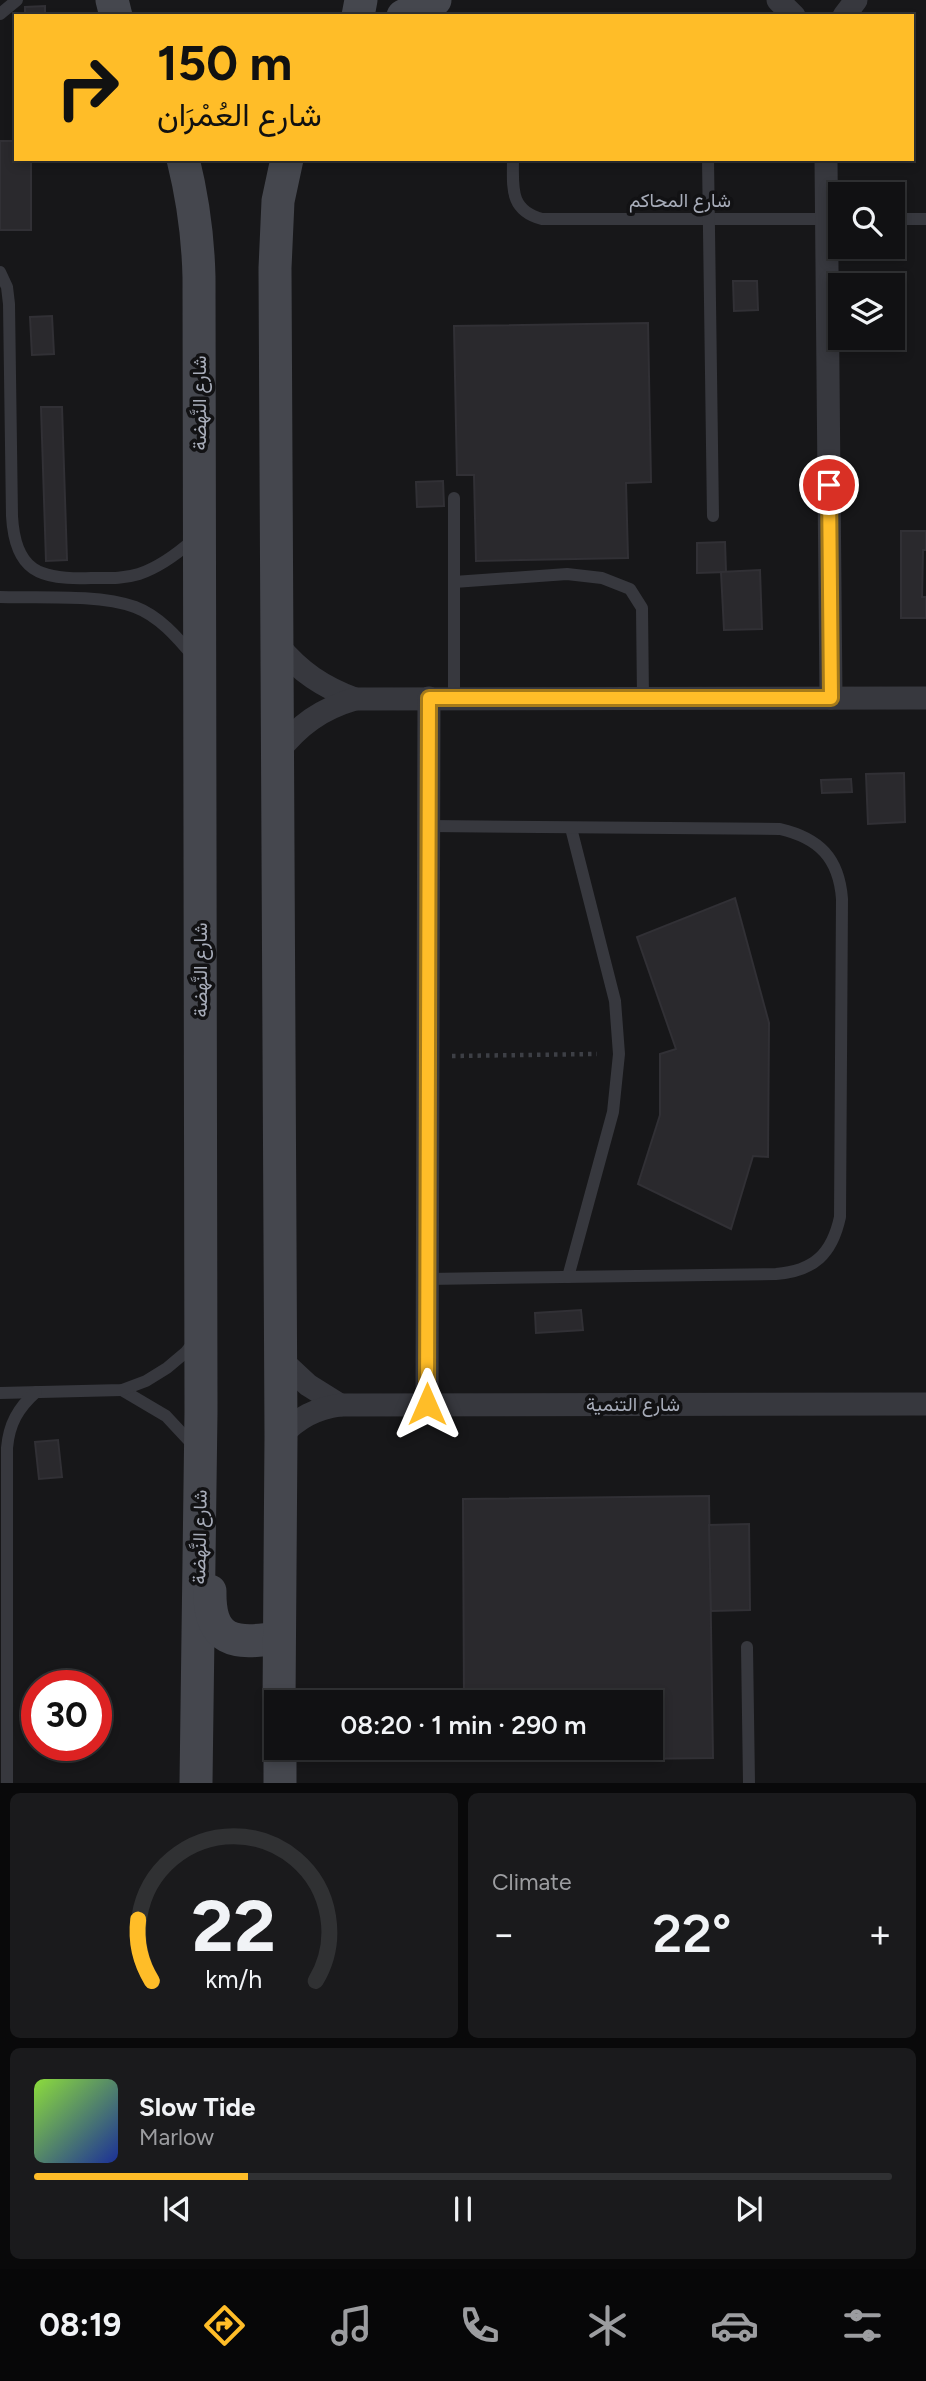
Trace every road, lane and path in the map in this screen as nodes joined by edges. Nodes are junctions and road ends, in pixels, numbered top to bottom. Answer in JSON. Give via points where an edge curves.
{"nodes":[{"id":1,"x":17,"y":0,"type":"edge"},
{"id":2,"x":435,"y":0,"type":"edge"},
{"id":3,"x":778,"y":0,"type":"edge"},
{"id":4,"x":0,"y":14,"type":"edge"},
{"id":5,"x":407,"y":14,"type":"edge"},
{"id":6,"x":792,"y":14,"type":"edge"},
{"id":7,"x":183,"y":161,"type":"edge"},
{"id":8,"x":286,"y":161,"type":"edge"},
{"id":9,"x":513,"y":161,"type":"edge"},
{"id":10,"x":708,"y":161,"type":"edge"},
{"id":11,"x":826,"y":161,"type":"edge"},
{"id":12,"x":829,"y":182,"type":"edge"},
{"id":13,"x":709,"y":219,"type":"junction"},
{"id":14,"x":828,"y":219,"type":"edge"},
{"id":15,"x":905,"y":219,"type":"edge"},
{"id":16,"x":926,"y":219,"type":"edge"},
{"id":17,"x":833,"y":259,"type":"edge"},
{"id":18,"x":0,"y":272,"type":"edge"},
{"id":19,"x":454,"y":498,"type":"dead end"},
{"id":20,"x":713,"y":516,"type":"dead end"},
{"id":21,"x":199,"y":535,"type":"junction"},
{"id":22,"x":79,"y":579,"type":"junction"},
{"id":23,"x":454,"y":582,"type":"junction"},
{"id":24,"x":0,"y":597,"type":"edge"},
{"id":25,"x":79,"y":599,"type":"junction"},
{"id":26,"x":278,"y":645,"type":"junction"},
{"id":27,"x":200,"y":664,"type":"junction"},
{"id":28,"x":429,"y":698,"type":"junction"},
{"id":29,"x":454,"y":698,"type":"junction"},
{"id":30,"x":643,"y":698,"type":"junction"},
{"id":31,"x":831,"y":698,"type":"junction"},
{"id":32,"x":926,"y":698,"type":"edge"},
{"id":33,"x":355,"y":699,"type":"junction"},
{"id":34,"x":277,"y":753,"type":"junction"},
{"id":35,"x":429,"y":827,"type":"junction"},
{"id":36,"x":571,"y":828,"type":"junction"},
{"id":37,"x":619,"y":1054,"type":"junction"},
{"id":38,"x":428,"y":1057,"type":"junction"},
{"id":39,"x":568,"y":1277,"type":"junction"},
{"id":40,"x":427,"y":1279,"type":"junction"},
{"id":41,"x":201,"y":1333,"type":"junction"},
{"id":42,"x":280,"y":1359,"type":"junction"},
{"id":43,"x":122,"y":1390,"type":"junction"},
{"id":44,"x":36,"y":1392,"type":"junction"},
{"id":45,"x":0,"y":1393,"type":"edge"},
{"id":46,"x":427,"y":1404,"type":"junction"},
{"id":47,"x":926,"y":1404,"type":"edge"},
{"id":48,"x":340,"y":1405,"type":"junction"},
{"id":49,"x":201,"y":1412,"type":"junction"},
{"id":50,"x":281,"y":1436,"type":"junction"},
{"id":51,"x":200,"y":1454,"type":"junction"},
{"id":52,"x":277,"y":1638,"type":"junction"},
{"id":53,"x":747,"y":1647,"type":"dead end"},
{"id":54,"x":279,"y":1690,"type":"edge"},
{"id":55,"x":7,"y":1783,"type":"edge"},
{"id":56,"x":196,"y":1783,"type":"edge"},
{"id":57,"x":748,"y":1783,"type":"edge"}],
"edges":[{"from":1,"to":4,"type":"lane"},
{"from":2,"to":5,"type":"street"},
{"from":3,"to":6,"type":"street"},
{"from":7,"to":21,"type":"street","name":"شارع النَّهضة","via":[[198,239]]},
{"from":8,"to":26,"type":"street","via":[[276,234]]},
{"from":9,"to":13,"type":"lane","name":"شارع المحاكم","via":[[513,194],[523,211],[542,219]]},
{"from":10,"to":13,"type":"lane"},
{"from":11,"to":12,"type":"street"},
{"from":13,"to":14,"type":"lane","name":"شارع المحاكم"},
{"from":13,"to":20,"type":"lane"},
{"from":15,"to":16,"type":"lane"},
{"from":17,"to":31,"type":"street"},
{"from":18,"to":22,"type":"lane","via":[[9,304],[16,550],[40,573]]},
{"from":19,"to":23,"type":"lane"},
{"from":21,"to":22,"type":"lane","via":[[163,564],[139,574]]},
{"from":21,"to":27,"type":"street","name":"شارع النَّهضة"},
{"from":22,"to":25,"type":"lane"},
{"from":23,"to":29,"type":"lane"},
{"from":23,"to":30,"type":"lane","via":[[567,574],[602,578],[630,589],[642,608]]},
{"from":24,"to":25,"type":"lane"},
{"from":25,"to":27,"type":"lane","via":[[137,608],[170,630]]},
{"from":26,"to":33,"type":"street","via":[[312,679]]},
{"from":26,"to":34,"type":"street"},
{"from":27,"to":41,"type":"street","name":"شارع النَّهضة"},
{"from":28,"to":29,"type":"street"},
{"from":28,"to":33,"type":"street"},
{"from":28,"to":35,"type":"street"},
{"from":29,"to":30,"type":"street"},
{"from":30,"to":31,"type":"street"},
{"from":31,"to":32,"type":"street"},
{"from":33,"to":34,"type":"street","via":[[311,718]]},
{"from":34,"to":42,"type":"street"},
{"from":35,"to":36,"type":"lane"},
{"from":35,"to":38,"type":"street"},
{"from":36,"to":37,"type":"lane","via":[[615,1001]]},
{"from":36,"to":39,"type":"lane","via":[[780,829],[801,834],[821,847],[834,864],[842,899],[840,1203],[836,1235],[826,1252],[793,1272]]},
{"from":37,"to":38,"type":"path"},
{"from":37,"to":39,"type":"lane","via":[[613,1112]]},
{"from":38,"to":40,"type":"street"},
{"from":39,"to":40,"type":"lane"},
{"from":40,"to":46,"type":"street"},
{"from":41,"to":43,"type":"lane","via":[[167,1368]]},
{"from":41,"to":49,"type":"street","name":"شارع النَّهضة"},
{"from":42,"to":48,"type":"street","via":[[308,1385]]},
{"from":42,"to":50,"type":"street"},
{"from":43,"to":44,"type":"lane"},
{"from":43,"to":51,"type":"lane","via":[[166,1416]]},
{"from":44,"to":45,"type":"lane"},
{"from":44,"to":55,"type":"lane","via":[[12,1422],[7,1448]]},
{"from":46,"to":47,"type":"street","name":"شارع التنمية"},
{"from":46,"to":48,"type":"street","name":"شارع التنمية"},
{"from":48,"to":50,"type":"street","name":"شارع التنمية","via":[[307,1413]]},
{"from":49,"to":51,"type":"street","name":"شارع النَّهضة"},
{"from":49,"to":52,"type":"street","via":[[213,1465],[211,1614],[216,1627],[239,1642]]},
{"from":50,"to":52,"type":"street"},
{"from":51,"to":56,"type":"street","name":"شارع النَّهضة"},
{"from":52,"to":54,"type":"street"},
{"from":53,"to":57,"type":"lane"}]}
